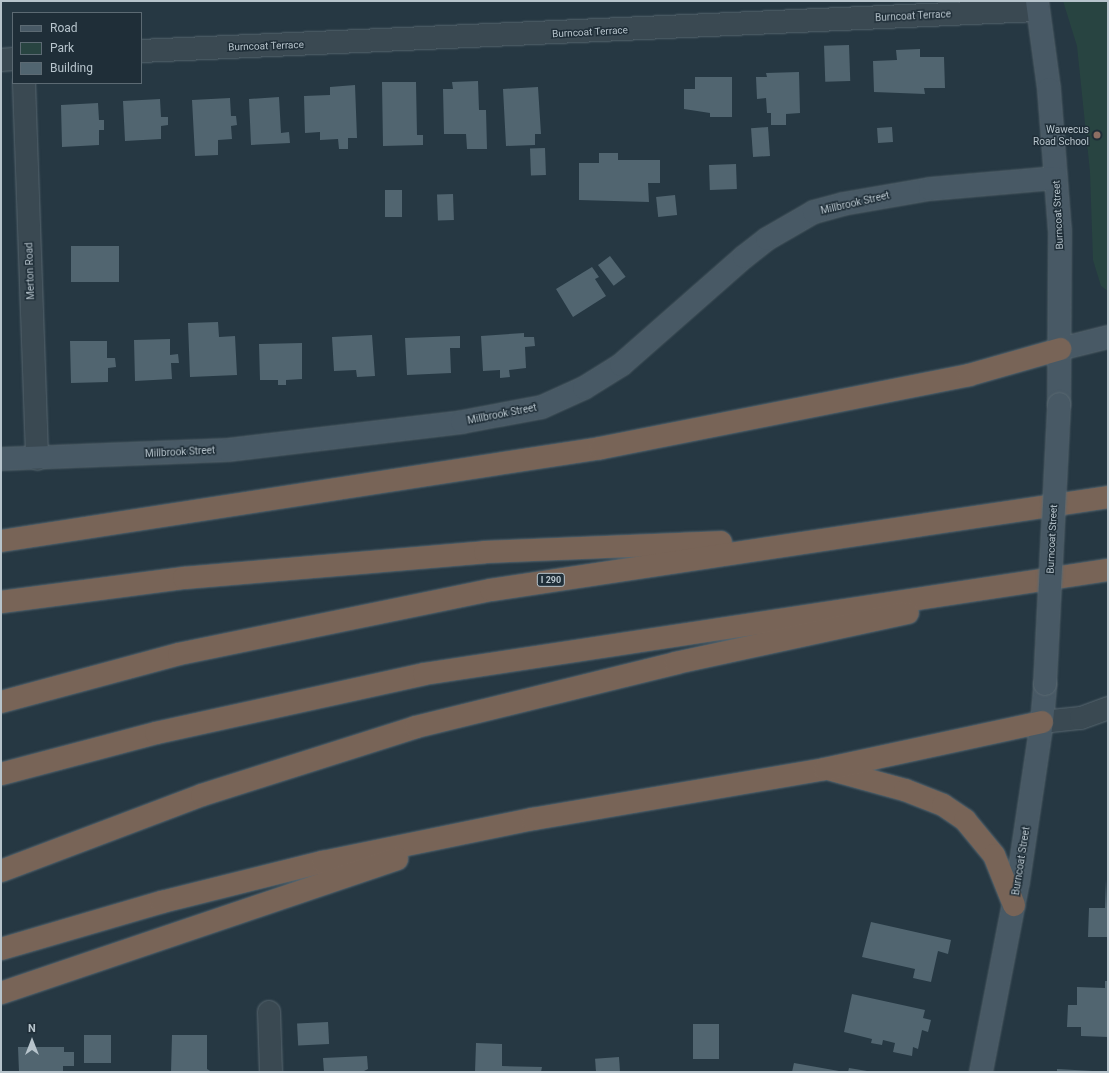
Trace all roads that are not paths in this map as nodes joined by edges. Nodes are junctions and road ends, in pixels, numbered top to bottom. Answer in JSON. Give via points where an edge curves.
{"nodes":[{"id":1,"x":1038,"y":6,"type":"edge"},
{"id":2,"x":142,"y":51,"type":"edge"},
{"id":3,"x":12,"y":58,"type":"edge"},
{"id":4,"x":1,"y":60,"type":"edge"},
{"id":5,"x":24,"y":84,"type":"edge"},
{"id":6,"x":1056,"y":178,"type":"junction"},
{"id":7,"x":1108,"y":337,"type":"edge"},
{"id":8,"x":1060,"y":349,"type":"junction"},
{"id":9,"x":1,"y":459,"type":"edge"},
{"id":10,"x":37,"y":459,"type":"junction"},
{"id":11,"x":1108,"y":496,"type":"edge"},
{"id":12,"x":838,"y":537,"type":"junction"},
{"id":13,"x":1,"y":541,"type":"edge"},
{"id":14,"x":1108,"y":570,"type":"edge"},
{"id":15,"x":1012,"y":584,"type":"junction"},
{"id":16,"x":1,"y":602,"type":"edge"},
{"id":17,"x":1,"y":702,"type":"edge"},
{"id":18,"x":1108,"y":708,"type":"edge"},
{"id":19,"x":1042,"y":722,"type":"junction"},
{"id":20,"x":825,"y":769,"type":"junction"},
{"id":21,"x":1,"y":774,"type":"edge"},
{"id":22,"x":456,"y":837,"type":"junction"},
{"id":23,"x":1,"y":871,"type":"edge"},
{"id":24,"x":1014,"y":905,"type":"junction"},
{"id":25,"x":1,"y":949,"type":"edge"},
{"id":26,"x":1,"y":993,"type":"edge"},
{"id":27,"x":269,"y":1012,"type":"dead end"},
{"id":28,"x":271,"y":1072,"type":"edge"},
{"id":29,"x":981,"y":1072,"type":"edge"}],
"edges":[{"from":1,"to":2,"type":"street","name":"Burncoat Terrace"},
{"from":1,"to":6,"type":"main road","name":"Burncoat Street"},
{"from":3,"to":4,"type":"street"},
{"from":5,"to":10,"type":"street","name":"Merton Road"},
{"from":6,"to":8,"type":"main road","name":"Burncoat Street","via":[[1062,314]]},
{"from":6,"to":10,"type":"main road","name":"Millbrook Street","via":[[930,189],[851,202],[814,212],[767,239],[744,257],[621,365],[584,388],[542,407],[462,422],[228,450]]},
{"from":7,"to":8,"type":"main road"},
{"from":8,"to":13,"type":"highway","via":[[969,375],[601,448]]},
{"from":8,"to":19,"type":"main road","name":"Burncoat Street","bridge":true},
{"from":9,"to":10,"type":"main road","name":"Millbrook Street"},
{"from":11,"to":12,"type":"highway","number":"I 290"},
{"from":12,"to":16,"type":"highway","via":[[485,552],[184,578]]},
{"from":12,"to":17,"type":"highway","number":"I 290","via":[[498,589],[380,612],[179,654]]},
{"from":14,"to":15,"type":"highway"},
{"from":15,"to":21,"type":"highway","via":[[424,674],[156,733]]},
{"from":15,"to":23,"type":"highway","via":[[896,616],[676,663],[416,727],[209,793]]},
{"from":18,"to":19,"type":"street","via":[[1081,718]]},
{"from":19,"to":20,"type":"highway"},
{"from":19,"to":24,"type":"main road","name":"Burncoat Street"},
{"from":20,"to":22,"type":"highway","via":[[533,819]]},
{"from":20,"to":24,"type":"highway","via":[[905,790],[943,805],[965,820],[994,854]]},
{"from":22,"to":25,"type":"highway","via":[[256,878]]},
{"from":22,"to":26,"type":"highway"},
{"from":24,"to":29,"type":"main road","name":"Burncoat Street"},
{"from":27,"to":28,"type":"street"}]}
